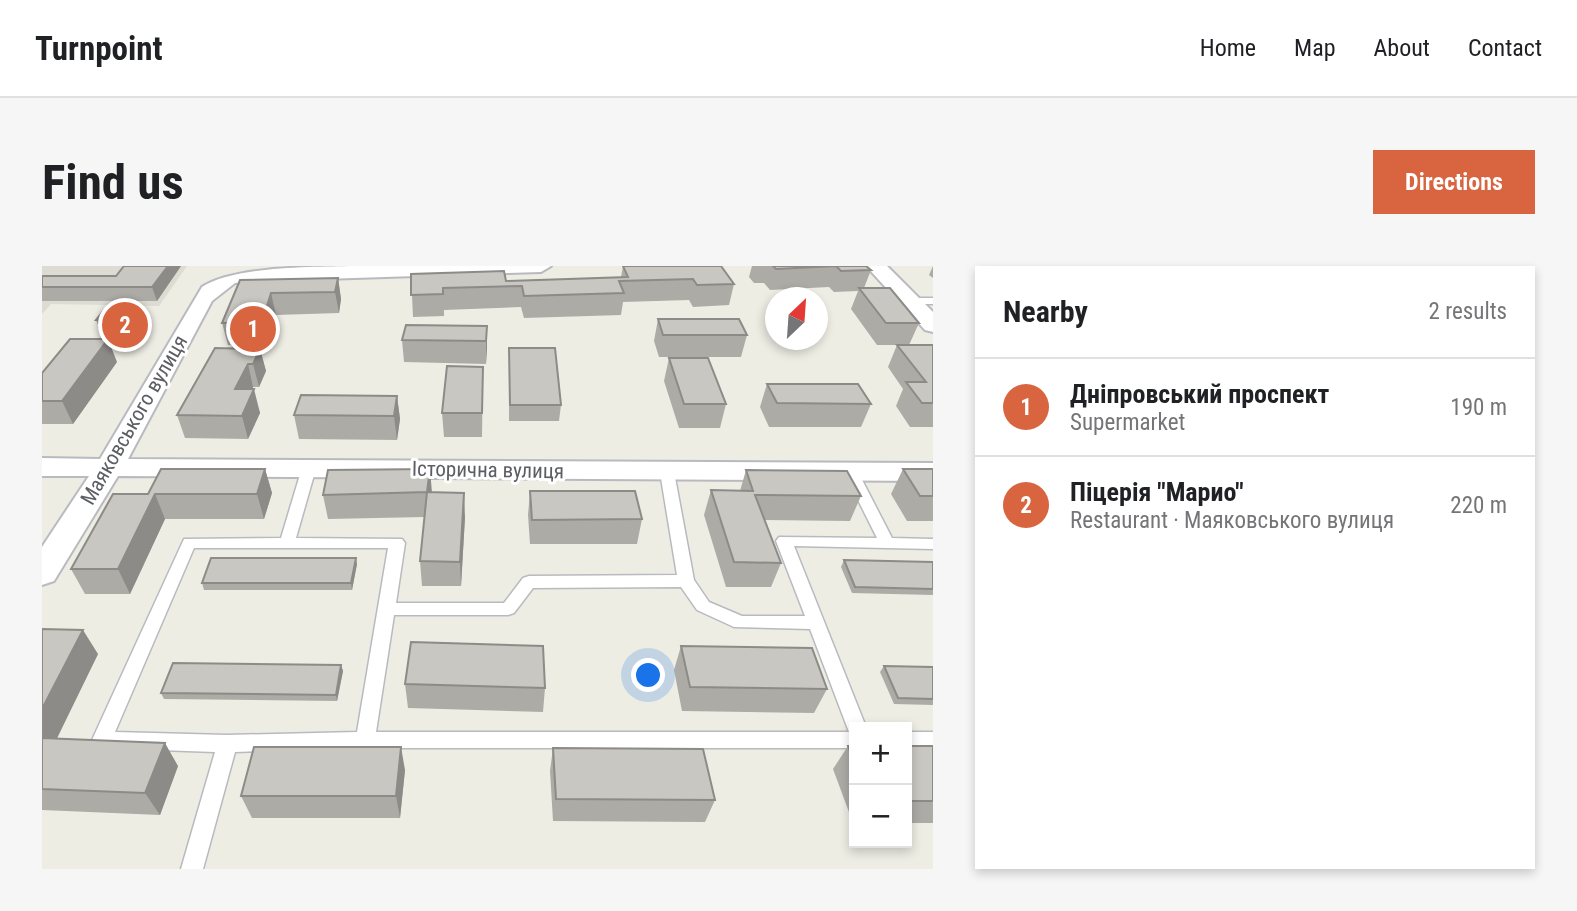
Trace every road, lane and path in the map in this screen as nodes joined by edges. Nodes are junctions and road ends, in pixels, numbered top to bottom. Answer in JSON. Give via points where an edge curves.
{"nodes":[{"id":1,"x":541,"y":266,"type":"edge"},
{"id":2,"x":876,"y":266,"type":"edge"},
{"id":3,"x":911,"y":301,"type":"junction"},
{"id":4,"x":933,"y":301,"type":"edge"},
{"id":5,"x":933,"y":325,"type":"edge"},
{"id":6,"x":42,"y":467,"type":"edge"},
{"id":7,"x":109,"y":467,"type":"junction"},
{"id":8,"x":309,"y":468,"type":"junction"},
{"id":9,"x":667,"y":472,"type":"junction"},
{"id":10,"x":851,"y":472,"type":"junction"},
{"id":11,"x":933,"y":472,"type":"edge"},
{"id":12,"x":287,"y":543,"type":"junction"},
{"id":13,"x":887,"y":543,"type":"junction"},
{"id":14,"x":933,"y":544,"type":"edge"},
{"id":15,"x":42,"y":573,"type":"edge"},
{"id":16,"x":687,"y":581,"type":"junction"},
{"id":17,"x":386,"y":609,"type":"junction"},
{"id":18,"x":816,"y":623,"type":"junction"},
{"id":19,"x":854,"y":722,"type":"edge"},
{"id":20,"x":365,"y":740,"type":"junction"},
{"id":21,"x":849,"y":740,"type":"edge"},
{"id":22,"x":912,"y":740,"type":"edge"},
{"id":23,"x":933,"y":740,"type":"edge"},
{"id":24,"x":226,"y":744,"type":"junction"},
{"id":25,"x":192,"y":869,"type":"edge"}],
"edges":[{"from":1,"to":7,"type":"street","name":"Маяковського вулиця","via":[[234,277],[215,284]]},
{"from":2,"to":3,"type":"street"},
{"from":3,"to":4,"type":"lane"},
{"from":3,"to":5,"type":"street"},
{"from":6,"to":7,"type":"street","name":"Історична вулиця"},
{"from":7,"to":8,"type":"street","name":"Історична вулиця"},
{"from":7,"to":15,"type":"street","name":"Маяковського вулиця"},
{"from":8,"to":9,"type":"street","name":"Історична вулиця"},
{"from":8,"to":12,"type":"lane"},
{"from":9,"to":10,"type":"street","name":"Історична вулиця"},
{"from":9,"to":16,"type":"lane"},
{"from":10,"to":11,"type":"street","name":"Історична вулиця"},
{"from":10,"to":13,"type":"lane"},
{"from":12,"to":17,"type":"lane","via":[[397,543]]},
{"from":12,"to":24,"type":"lane","via":[[188,543],[102,740]]},
{"from":13,"to":14,"type":"lane"},
{"from":13,"to":18,"type":"lane","via":[[784,541]]},
{"from":16,"to":17,"type":"lane","via":[[529,582],[508,609]]},
{"from":16,"to":18,"type":"lane","via":[[703,606],[740,622]]},
{"from":17,"to":20,"type":"lane"},
{"from":18,"to":19,"type":"lane"},
{"from":20,"to":21,"type":"lane"},
{"from":20,"to":24,"type":"lane"},
{"from":22,"to":23,"type":"lane"},
{"from":24,"to":25,"type":"lane"}]}
